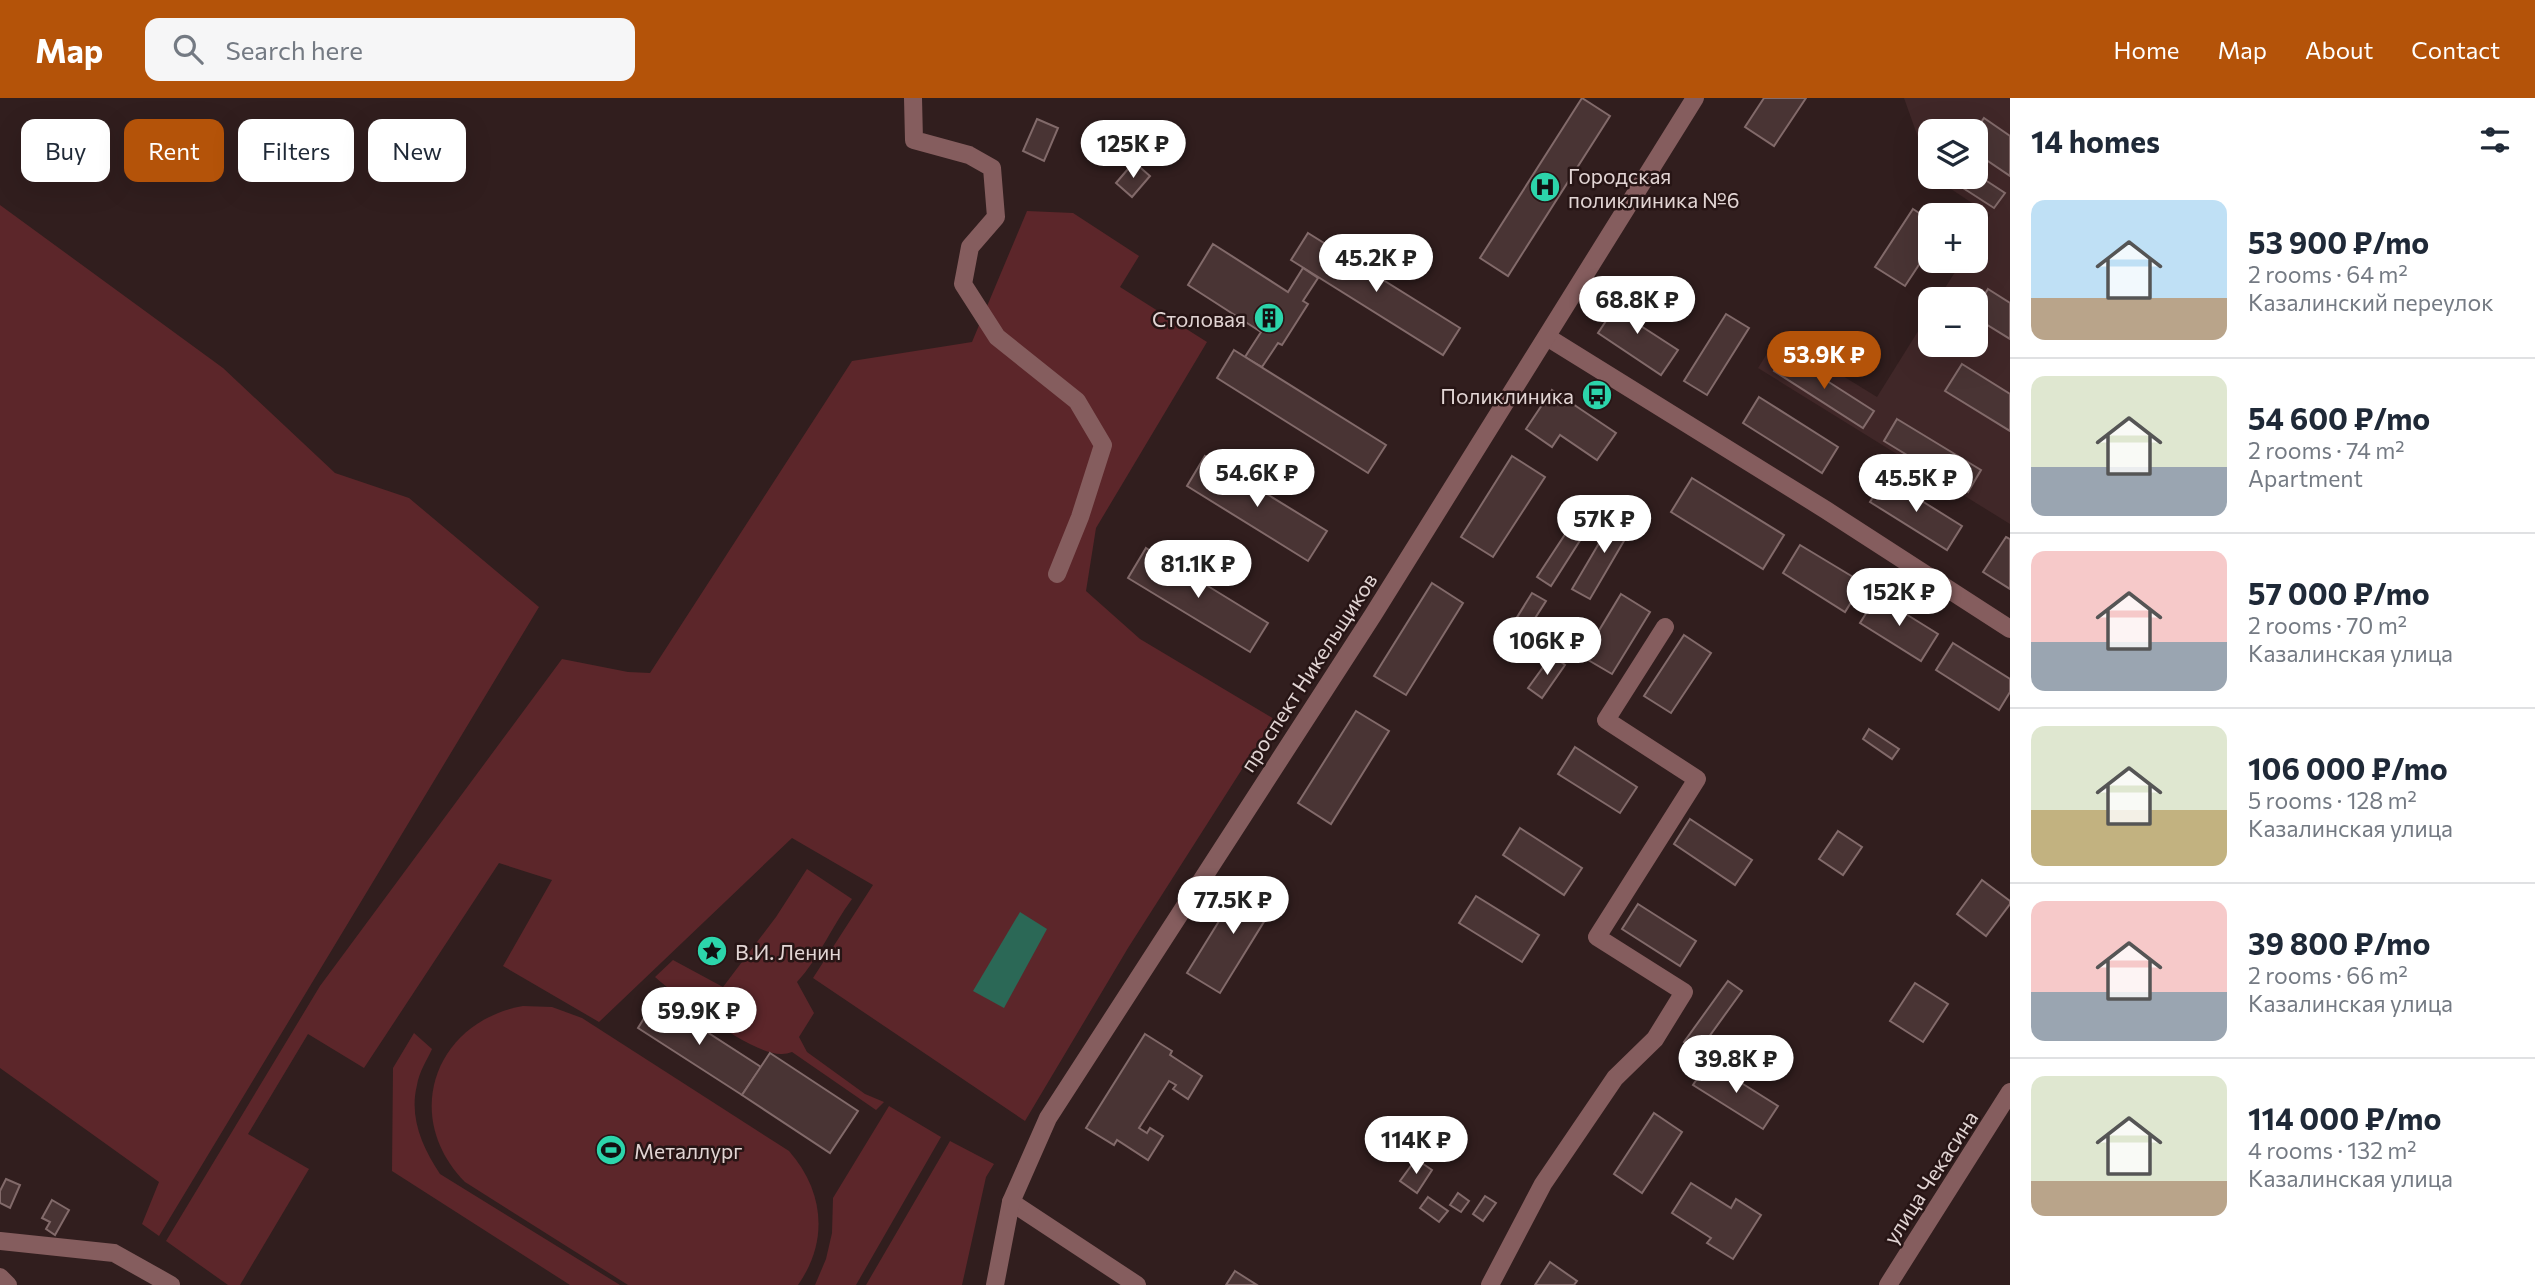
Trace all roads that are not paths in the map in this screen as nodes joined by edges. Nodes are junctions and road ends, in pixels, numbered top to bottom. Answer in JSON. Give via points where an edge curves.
{"nodes":[{"id":1,"x":913,"y":98,"type":"edge"},
{"id":2,"x":1695,"y":98,"type":"edge"},
{"id":3,"x":1547,"y":337,"type":"junction"},
{"id":4,"x":1057,"y":574,"type":"dead end"},
{"id":5,"x":1665,"y":627,"type":"dead end"},
{"id":6,"x":2010,"y":629,"type":"edge"},
{"id":7,"x":2010,"y":1092,"type":"edge"},
{"id":8,"x":1011,"y":1202,"type":"junction"},
{"id":9,"x":0,"y":1241,"type":"edge"},
{"id":10,"x":0,"y":1277,"type":"edge"},
{"id":11,"x":8,"y":1285,"type":"edge"},
{"id":12,"x":171,"y":1285,"type":"edge"},
{"id":13,"x":995,"y":1285,"type":"edge"},
{"id":14,"x":1137,"y":1285,"type":"edge"},
{"id":15,"x":1490,"y":1285,"type":"edge"},
{"id":16,"x":1888,"y":1285,"type":"edge"}],
"edges":[{"from":1,"to":4,"type":"street","via":[[915,140],[969,155],[992,167],[996,217],[970,247],[963,284],[997,337],[1077,401],[1104,445]]},
{"from":2,"to":3,"type":"street","name":"проспект Никельщиков"},
{"from":3,"to":6,"type":"street"},
{"from":3,"to":8,"type":"street","name":"проспект Никельщиков","via":[[1048,1118]]},
{"from":5,"to":15,"type":"street","via":[[1606,720],[1697,779],[1597,937],[1684,992],[1655,1039],[1615,1078],[1543,1184]]},
{"from":7,"to":16,"type":"street","name":"улица Чекасина"},
{"from":8,"to":13,"type":"street","name":"проспект Никельщиков"},
{"from":8,"to":14,"type":"street"},
{"from":9,"to":12,"type":"street","via":[[114,1253]]},
{"from":10,"to":11,"type":"street"}]}
